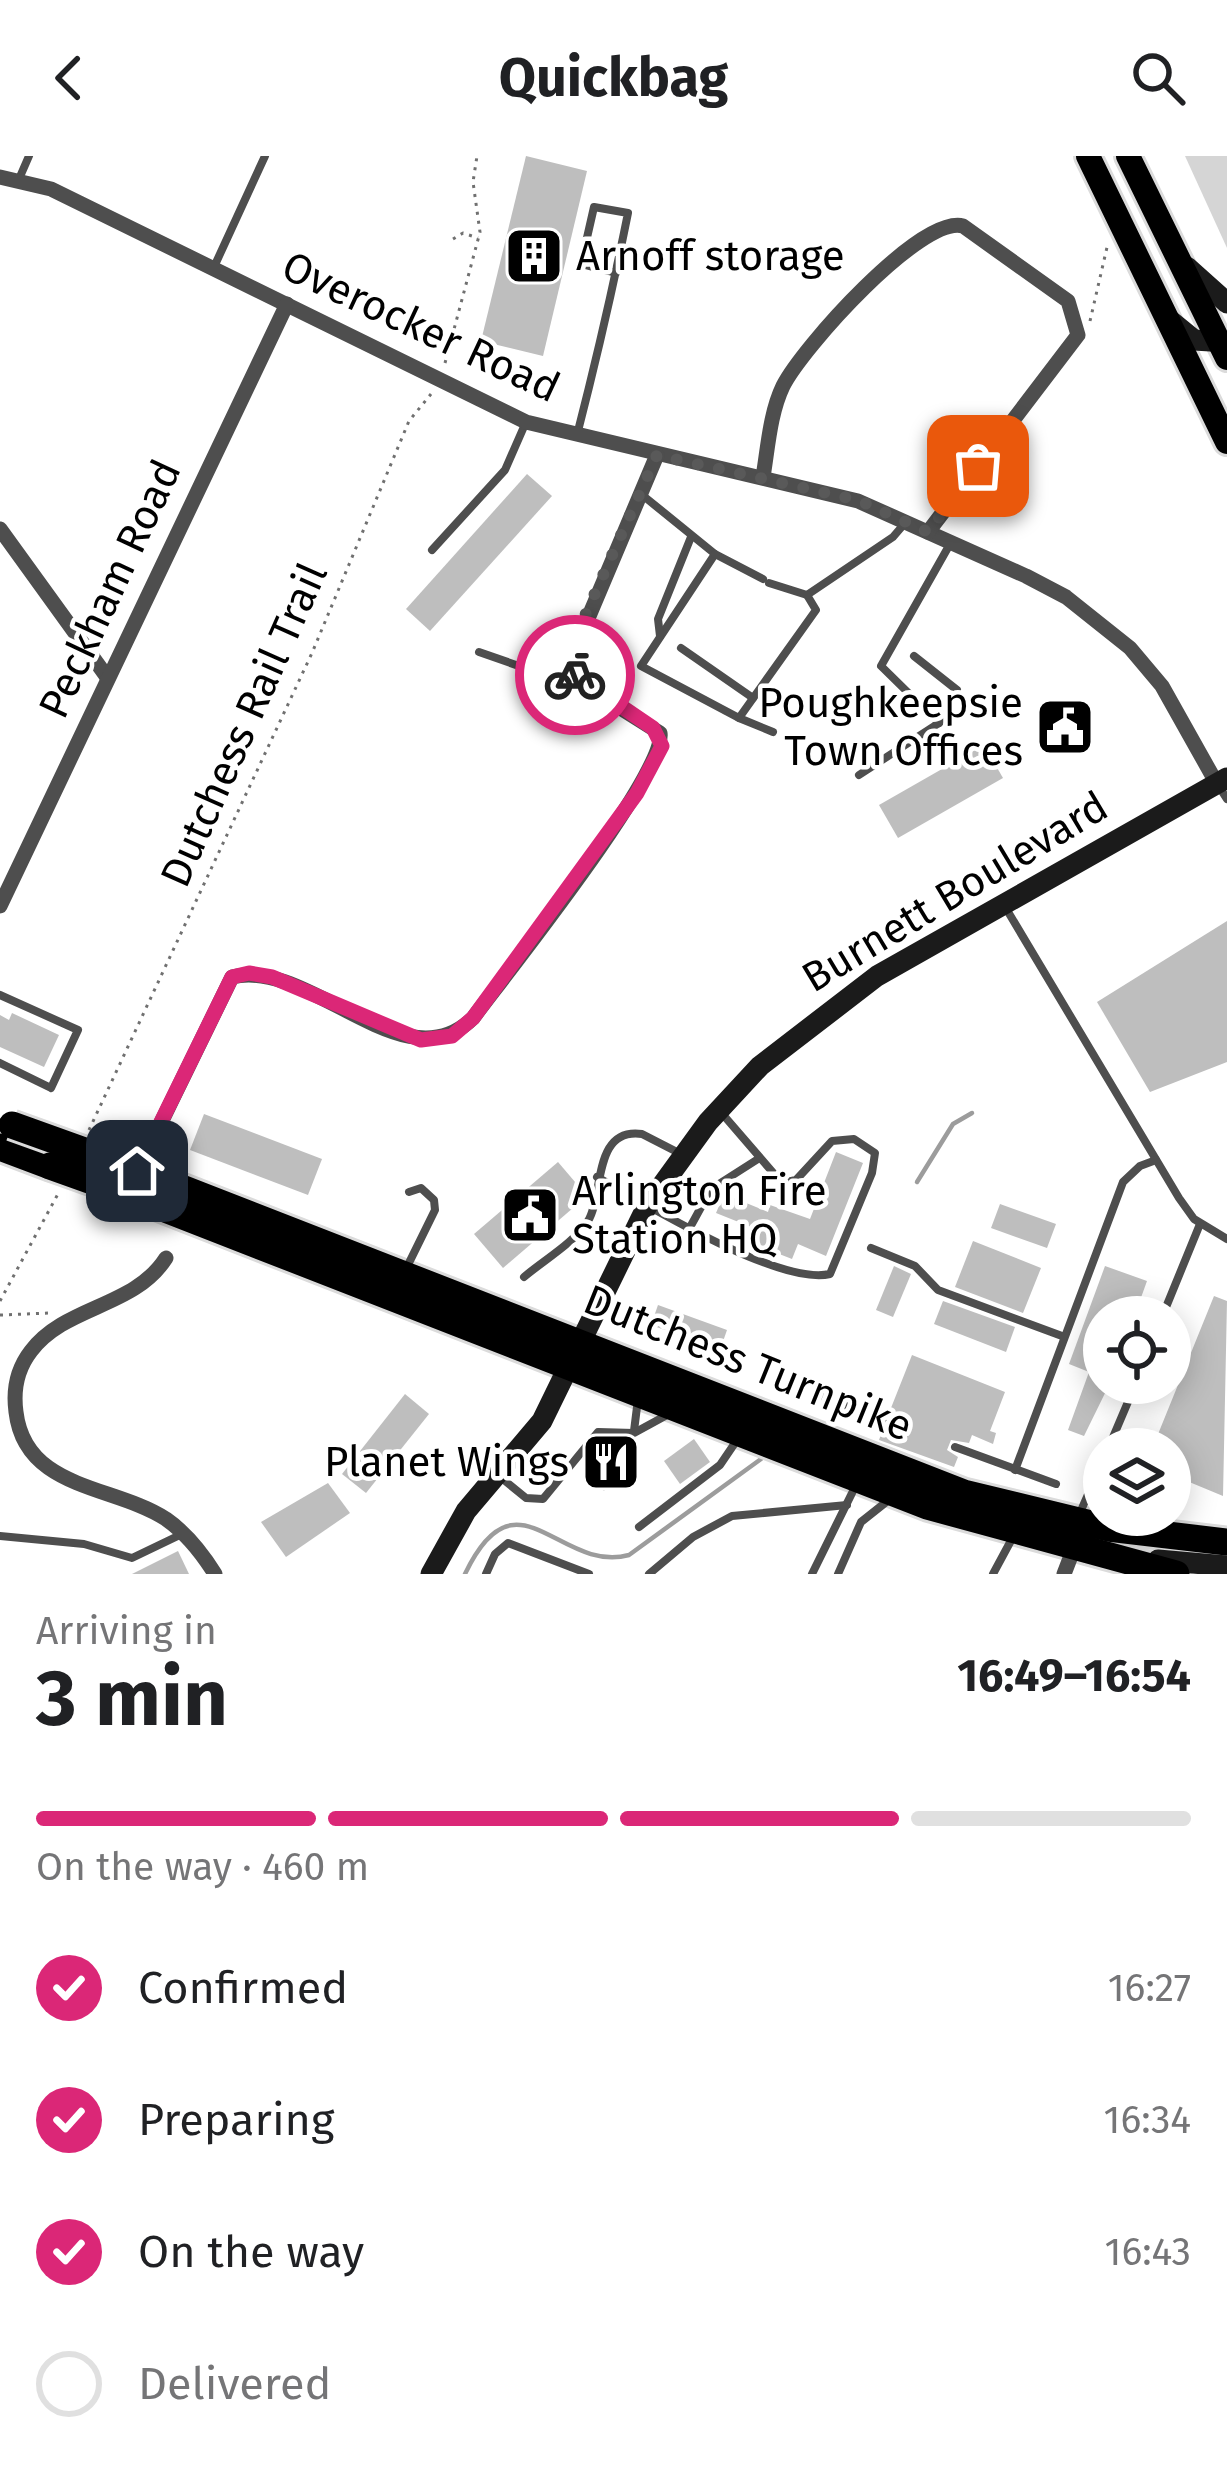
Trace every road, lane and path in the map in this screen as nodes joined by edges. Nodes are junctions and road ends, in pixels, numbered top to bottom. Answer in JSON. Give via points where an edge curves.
{"nodes":[{"id":1,"x":29,"y":156,"type":"edge"},
{"id":2,"x":265,"y":156,"type":"edge"},
{"id":3,"x":477,"y":156,"type":"edge"},
{"id":4,"x":1088,"y":156,"type":"edge"},
{"id":5,"x":1128,"y":156,"type":"edge"},
{"id":6,"x":0,"y":177,"type":"edge"},
{"id":7,"x":19,"y":180,"type":"junction"},
{"id":8,"x":1110,"y":236,"type":"dead end"},
{"id":9,"x":478,"y":238,"type":"junction"},
{"id":10,"x":453,"y":239,"type":"dead end"},
{"id":11,"x":1174,"y":248,"type":"junction"},
{"id":12,"x":214,"y":268,"type":"junction"},
{"id":13,"x":616,"y":273,"type":"junction"},
{"id":14,"x":1227,"y":302,"type":"edge"},
{"id":15,"x":286,"y":304,"type":"junction"},
{"id":16,"x":1167,"y":317,"type":"junction"},
{"id":17,"x":1078,"y":335,"type":"junction"},
{"id":18,"x":1225,"y":348,"type":"edge"},
{"id":19,"x":437,"y":383,"type":"junction"},
{"id":20,"x":526,"y":422,"type":"junction"},
{"id":21,"x":577,"y":436,"type":"junction"},
{"id":22,"x":1227,"y":442,"type":"edge"},
{"id":23,"x":657,"y":455,"type":"junction"},
{"id":24,"x":763,"y":477,"type":"junction"},
{"id":25,"x":640,"y":493,"type":"junction"},
{"id":26,"x":906,"y":522,"type":"junction"},
{"id":27,"x":0,"y":529,"type":"edge"},
{"id":28,"x":928,"y":532,"type":"junction"},
{"id":29,"x":691,"y":537,"type":"junction"},
{"id":30,"x":951,"y":543,"type":"junction"},
{"id":31,"x":432,"y":550,"type":"dead end"},
{"id":32,"x":715,"y":554,"type":"junction"},
{"id":33,"x":807,"y":595,"type":"junction"},
{"id":34,"x":660,"y":637,"type":"junction"},
{"id":35,"x":681,"y":648,"type":"dead end"},
{"id":36,"x":479,"y":652,"type":"dead end"},
{"id":37,"x":914,"y":656,"type":"dead end"},
{"id":38,"x":571,"y":670,"type":"junction"},
{"id":39,"x":107,"y":677,"type":"junction"},
{"id":40,"x":753,"y":698,"type":"junction"},
{"id":41,"x":739,"y":718,"type":"junction"},
{"id":42,"x":939,"y":723,"type":"junction"},
{"id":43,"x":773,"y":732,"type":"dead end"},
{"id":44,"x":859,"y":775,"type":"dead end"},
{"id":45,"x":1224,"y":787,"type":"edge"},
{"id":46,"x":1004,"y":904,"type":"junction"},
{"id":47,"x":0,"y":906,"type":"edge"},
{"id":48,"x":0,"y":995,"type":"edge"},
{"id":49,"x":0,"y":1064,"type":"edge"},
{"id":50,"x":718,"y":1109,"type":"junction"},
{"id":51,"x":4,"y":1136,"type":"edge"},
{"id":52,"x":82,"y":1145,"type":"dead end"},
{"id":53,"x":682,"y":1154,"type":"junction"},
{"id":54,"x":758,"y":1160,"type":"junction"},
{"id":55,"x":1156,"y":1160,"type":"junction"},
{"id":56,"x":122,"y":1178,"type":"junction"},
{"id":57,"x":597,"y":1178,"type":"junction"},
{"id":58,"x":63,"y":1184,"type":"dead end"},
{"id":59,"x":409,"y":1192,"type":"dead end"},
{"id":60,"x":647,"y":1206,"type":"junction"},
{"id":61,"x":1200,"y":1223,"type":"junction"},
{"id":62,"x":688,"y":1231,"type":"junction"},
{"id":63,"x":1227,"y":1239,"type":"edge"},
{"id":64,"x":871,"y":1248,"type":"dead end"},
{"id":65,"x":166,"y":1258,"type":"dead end"},
{"id":66,"x":405,"y":1272,"type":"junction"},
{"id":67,"x":524,"y":1277,"type":"dead end"},
{"id":68,"x":1170,"y":1296,"type":"edge"},
{"id":69,"x":0,"y":1301,"type":"edge"},
{"id":70,"x":0,"y":1316,"type":"edge"},
{"id":71,"x":68,"y":1322,"type":"junction"},
{"id":72,"x":1062,"y":1336,"type":"junction"},
{"id":73,"x":574,"y":1354,"type":"junction"},
{"id":74,"x":637,"y":1393,"type":"junction"},
{"id":75,"x":816,"y":1394,"type":"dead end"},
{"id":76,"x":678,"y":1408,"type":"junction"},
{"id":77,"x":886,"y":1421,"type":"dead end"},
{"id":78,"x":634,"y":1432,"type":"junction"},
{"id":79,"x":740,"y":1433,"type":"junction"},
{"id":80,"x":955,"y":1447,"type":"dead end"},
{"id":81,"x":1015,"y":1470,"type":"junction"},
{"id":82,"x":497,"y":1475,"type":"junction"},
{"id":83,"x":1056,"y":1484,"type":"dead end"},
{"id":84,"x":912,"y":1487,"type":"junction"},
{"id":85,"x":853,"y":1492,"type":"junction"},
{"id":86,"x":640,"y":1526,"type":"dead end"},
{"id":87,"x":184,"y":1533,"type":"junction"},
{"id":88,"x":1015,"y":1534,"type":"junction"},
{"id":89,"x":0,"y":1536,"type":"edge"},
{"id":90,"x":1220,"y":1542,"type":"edge"},
{"id":91,"x":1077,"y":1554,"type":"edge"},
{"id":92,"x":1227,"y":1566,"type":"edge"},
{"id":93,"x":215,"y":1574,"type":"edge"},
{"id":94,"x":431,"y":1574,"type":"edge"},
{"id":95,"x":486,"y":1574,"type":"edge"},
{"id":96,"x":589,"y":1574,"type":"edge"},
{"id":97,"x":649,"y":1574,"type":"edge"},
{"id":98,"x":812,"y":1574,"type":"edge"},
{"id":99,"x":838,"y":1574,"type":"edge"},
{"id":100,"x":993,"y":1574,"type":"edge"},
{"id":101,"x":1176,"y":1574,"type":"edge"}],
"edges":[{"from":1,"to":7,"type":"lane"},
{"from":2,"to":12,"type":"lane"},
{"from":3,"to":9,"type":"path","name":"Dutchess Rail Trail"},
{"from":4,"to":16,"type":"main road"},
{"from":5,"to":11,"type":"main road"},
{"from":6,"to":7,"type":"street","name":"Overocker Road"},
{"from":7,"to":12,"type":"street","name":"Overocker Road"},
{"from":8,"to":17,"type":"path","via":[[1092,319]]},
{"from":9,"to":10,"type":"path"},
{"from":9,"to":19,"type":"path","name":"Dutchess Rail Trail"},
{"from":11,"to":14,"type":"street"},
{"from":11,"to":18,"type":"main road"},
{"from":12,"to":15,"type":"street","name":"Overocker Road"},
{"from":13,"to":13,"type":"lane","via":[[628,213],[594,207],[581,264]]},
{"from":13,"to":21,"type":"lane"},
{"from":15,"to":19,"type":"street","name":"Overocker Road"},
{"from":15,"to":39,"type":"street","name":"Peckham Road"},
{"from":16,"to":18,"type":"street","via":[[1194,340]]},
{"from":16,"to":22,"type":"main road"},
{"from":17,"to":24,"type":"street","via":[[1068,301],[963,226],[923,234],[800,357],[781,390]]},
{"from":17,"to":28,"type":"street"},
{"from":19,"to":20,"type":"street","name":"Overocker Road"},
{"from":19,"to":52,"type":"path","name":"Dutchess Rail Trail","via":[[409,421],[311,653]]},
{"from":20,"to":21,"type":"street","name":"Overocker Road"},
{"from":20,"to":31,"type":"lane","via":[[505,470]]},
{"from":21,"to":23,"type":"street","name":"Overocker Road"},
{"from":23,"to":24,"type":"street","name":"Overocker Road"},
{"from":23,"to":25,"type":"street"},
{"from":24,"to":26,"type":"street","name":"Overocker Road","via":[[858,500]]},
{"from":25,"to":29,"type":"lane"},
{"from":25,"to":38,"type":"street","via":[[574,640]]},
{"from":26,"to":28,"type":"street","name":"Overocker Road"},
{"from":26,"to":33,"type":"lane"},
{"from":27,"to":39,"type":"street"},
{"from":28,"to":30,"type":"street","name":"Overocker Road"},
{"from":29,"to":32,"type":"lane"},
{"from":29,"to":34,"type":"lane","via":[[658,620]]},
{"from":30,"to":42,"type":"lane","via":[[881,665]]},
{"from":30,"to":45,"type":"street","name":"Overocker Road","via":[[1066,597],[1121,640],[1162,686]]},
{"from":32,"to":33,"type":"lane"},
{"from":32,"to":34,"type":"lane"},
{"from":33,"to":40,"type":"lane","via":[[816,610]]},
{"from":34,"to":41,"type":"lane","via":[[640,666]]},
{"from":35,"to":40,"type":"lane"},
{"from":36,"to":38,"type":"lane","via":[[539,673]]},
{"from":37,"to":42,"type":"lane","via":[[958,690]]},
{"from":38,"to":56,"type":"street","via":[[653,728],[662,746],[619,819],[473,1018],[452,1036],[421,1040],[272,977],[232,977]]},
{"from":39,"to":47,"type":"street","name":"Peckham Road"},
{"from":40,"to":41,"type":"lane"},
{"from":41,"to":43,"type":"lane"},
{"from":42,"to":44,"type":"lane"},
{"from":45,"to":46,"type":"street","name":"Burnett Boulevard"},
{"from":46,"to":50,"type":"street","name":"Burnett Boulevard","via":[[836,1004]]},
{"from":46,"to":55,"type":"lane"},
{"from":48,"to":49,"type":"lane","via":[[78,1030],[51,1088]]},
{"from":50,"to":53,"type":"street","name":"Burnett Boulevard"},
{"from":50,"to":54,"type":"lane"},
{"from":51,"to":56,"type":"highway","name":"Dutchess Turnpike","bridge":true},
{"from":53,"to":57,"type":"lane","via":[[633,1132],[609,1150]]},
{"from":53,"to":60,"type":"street","name":"Burnett Boulevard"},
{"from":54,"to":62,"type":"lane","via":[[712,1189]]},
{"from":54,"to":62,"type":"lane","via":[[787,1184],[832,1142],[854,1139],[875,1153],[833,1271],[807,1274]]},
{"from":55,"to":61,"type":"lane"},
{"from":55,"to":72,"type":"lane","via":[[1123,1182]]},
{"from":56,"to":66,"type":"highway","name":"Dutchess Turnpike"},
{"from":56,"to":73,"type":"highway","name":"Dutchess Turnpike"},
{"from":57,"to":60,"type":"lane"},
{"from":57,"to":67,"type":"lane","via":[[596,1205],[583,1228]]},
{"from":58,"to":69,"type":"path"},
{"from":59,"to":66,"type":"lane","via":[[421,1188],[435,1210]]},
{"from":60,"to":62,"type":"lane"},
{"from":60,"to":73,"type":"street","name":"Burnett Boulevard"},
{"from":61,"to":63,"type":"lane"},
{"from":61,"to":68,"type":"lane"},
{"from":64,"to":72,"type":"lane","via":[[915,1266],[938,1290]]},
{"from":65,"to":71,"type":"street","via":[[140,1288]]},
{"from":66,"to":73,"type":"highway","name":"Dutchess Turnpike"},
{"from":70,"to":71,"type":"path","via":[[56,1313]]},
{"from":71,"to":87,"type":"street","via":[[36,1345],[18,1376],[23,1439],[51,1471],[162,1516]]},
{"from":72,"to":81,"type":"lane"},
{"from":73,"to":74,"type":"highway","name":"Dutchess Turnpike"},
{"from":73,"to":82,"type":"street","name":"Burnett Boulevard","via":[[535,1432]]},
{"from":73,"to":84,"type":"highway","name":"Dutchess Turnpike"},
{"from":74,"to":76,"type":"highway","name":"Dutchess Turnpike"},
{"from":74,"to":78,"type":"lane"},
{"from":75,"to":77,"type":"lane"},
{"from":76,"to":78,"type":"lane"},
{"from":76,"to":79,"type":"highway","name":"Dutchess Turnpike"},
{"from":78,"to":82,"type":"lane","via":[[598,1432],[542,1499],[526,1498]]},
{"from":79,"to":85,"type":"highway","name":"Dutchess Turnpike"},
{"from":79,"to":86,"type":"lane","via":[[720,1465]]},
{"from":80,"to":81,"type":"lane"},
{"from":81,"to":83,"type":"lane"},
{"from":82,"to":94,"type":"street","name":"Burnett Boulevard","via":[[459,1521]]},
{"from":84,"to":85,"type":"highway","name":"Dutchess Turnpike"},
{"from":84,"to":88,"type":"highway","name":"Dutchess Turnpike"},
{"from":84,"to":91,"type":"highway","name":"Dutchess Turnpike"},
{"from":84,"to":99,"type":"lane","via":[[867,1514]]},
{"from":85,"to":97,"type":"lane","via":[[732,1516]]},
{"from":85,"to":98,"type":"lane"},
{"from":87,"to":89,"type":"lane","via":[[132,1558]]},
{"from":87,"to":93,"type":"street"},
{"from":88,"to":91,"type":"highway","name":"Dutchess Turnpike"},
{"from":88,"to":100,"type":"lane"},
{"from":90,"to":91,"type":"highway","name":"Dutchess Turnpike"},
{"from":91,"to":92,"type":"street"},
{"from":91,"to":101,"type":"highway"},
{"from":95,"to":96,"type":"lane","via":[[508,1544]]}]}
